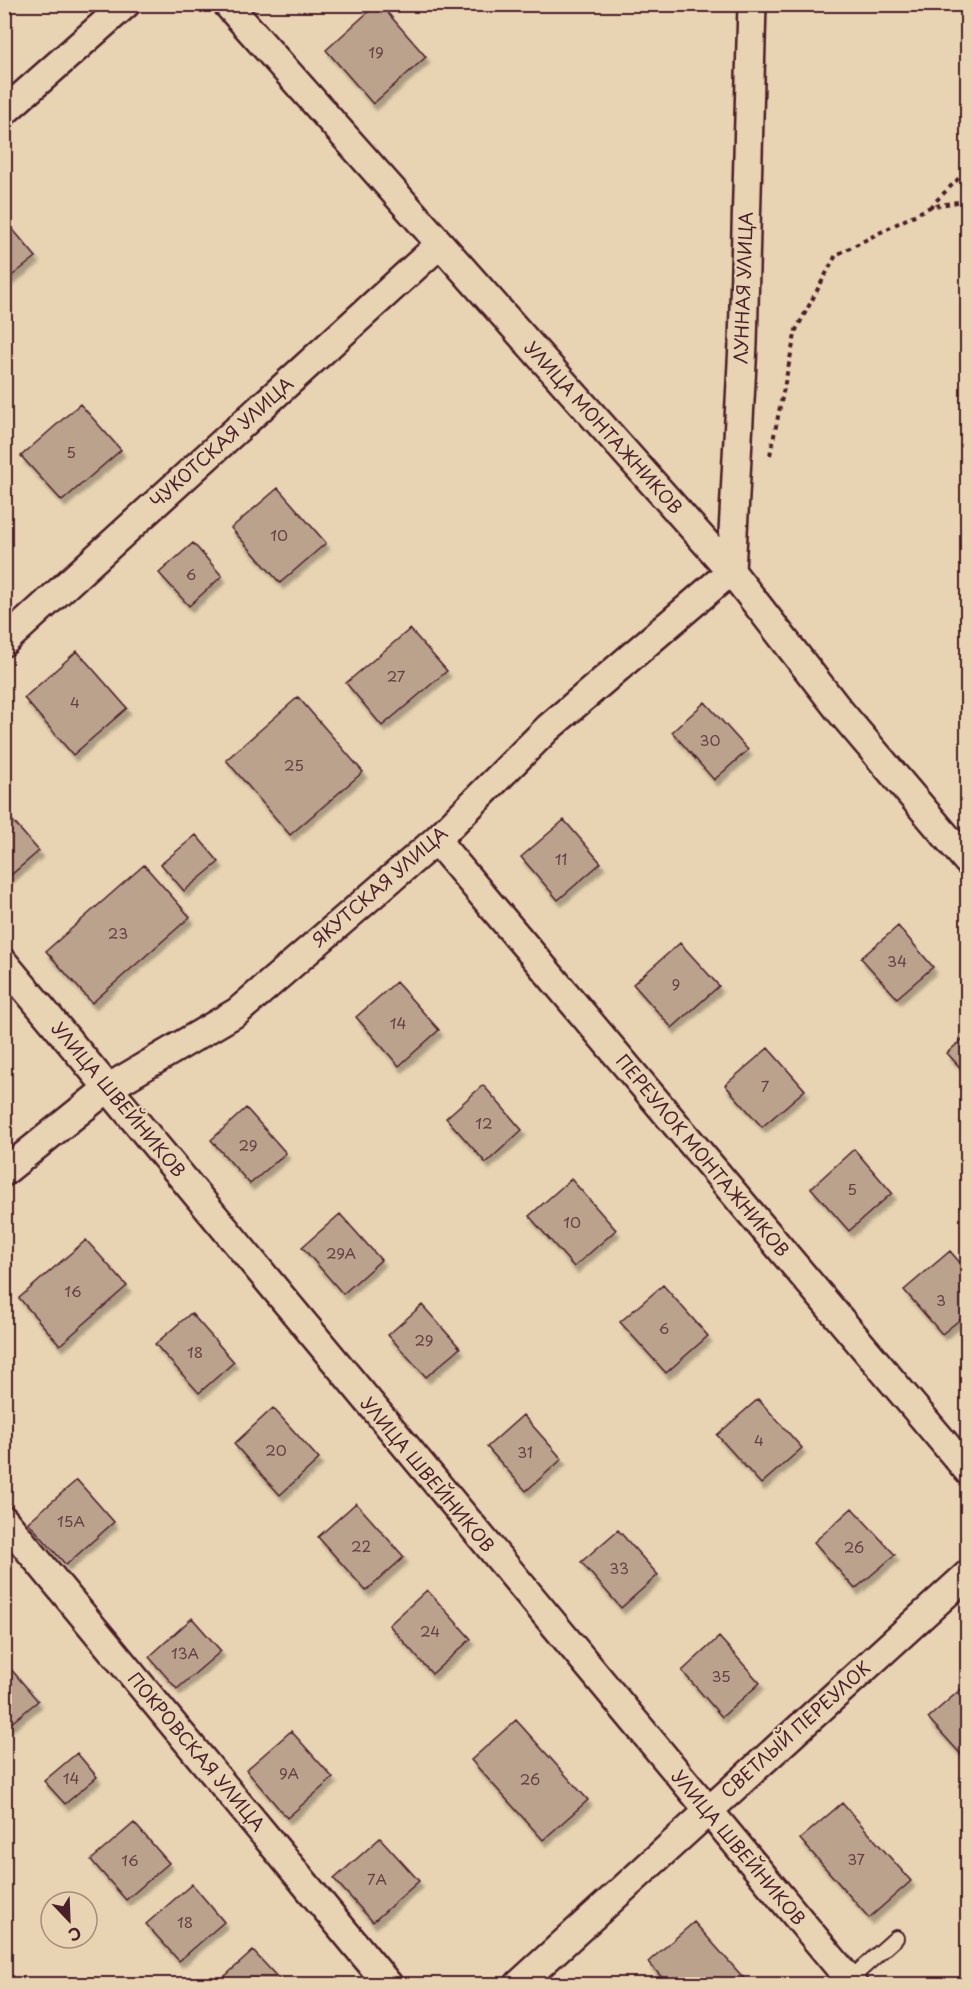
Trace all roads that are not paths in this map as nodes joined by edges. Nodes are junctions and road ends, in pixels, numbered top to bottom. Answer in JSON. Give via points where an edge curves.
{"nodes":[{"id":1,"x":126,"y":4,"type":"edge"},
{"id":2,"x":227,"y":4,"type":"edge"},
{"id":3,"x":752,"y":4,"type":"edge"},
{"id":4,"x":4,"y":111,"type":"edge"},
{"id":5,"x":439,"y":245,"type":"junction"},
{"id":6,"x":731,"y":571,"type":"junction"},
{"id":7,"x":4,"y":642,"type":"edge"},
{"id":8,"x":436,"y":840,"type":"junction"},
{"id":9,"x":968,"y":862,"type":"edge"},
{"id":10,"x":4,"y":963,"type":"edge"},
{"id":11,"x":108,"y":1088,"type":"junction"},
{"id":12,"x":4,"y":1172,"type":"edge"},
{"id":13,"x":968,"y":1471,"type":"edge"},
{"id":14,"x":4,"y":1520,"type":"edge"},
{"id":15,"x":968,"y":1574,"type":"edge"},
{"id":16,"x":707,"y":1812,"type":"junction"},
{"id":17,"x":896,"y":1938,"type":"dead end"},
{"id":18,"x":850,"y":1982,"type":"edge"},
{"id":19,"x":388,"y":1984,"type":"edge"},
{"id":20,"x":519,"y":1984,"type":"edge"}],
"edges":[{"from":1,"to":4,"type":"street"},
{"from":2,"to":5,"type":"street","name":"УЛИЦА МОНТАЖНИКОВ"},
{"from":3,"to":6,"type":"street","name":"ЛУННАЯ УЛИЦА"},
{"from":5,"to":6,"type":"street","name":"УЛИЦА МОНТАЖНИКОВ"},
{"from":5,"to":7,"type":"street","name":"ЧУКОТСКАЯ УЛИЦА"},
{"from":6,"to":8,"type":"street","name":"ЯКУТСКАЯ УЛИЦА","via":[[548,728]]},
{"from":6,"to":9,"type":"street","name":"УЛИЦА МОНТАЖНИКОВ","via":[[839,710]]},
{"from":8,"to":11,"type":"street","name":"ЯКУТСКАЯ УЛИЦА","via":[[237,1012]]},
{"from":8,"to":13,"type":"street","name":"ПЕРЕУЛОК МОНТАЖНИКОВ"},
{"from":10,"to":11,"type":"street","name":"УЛИЦА ШВЕЙНИКОВ"},
{"from":11,"to":12,"type":"street","name":"ЯКУТСКАЯ УЛИЦА"},
{"from":11,"to":16,"type":"street","name":"УЛИЦА ШВЕЙНИКОВ"},
{"from":14,"to":19,"type":"street","name":"ПОКРОВСКАЯ УЛИЦА"},
{"from":15,"to":16,"type":"street","name":"СВЕТЛЫЙ ПЕРЕУЛОК"},
{"from":16,"to":18,"type":"street","name":"УЛИЦА ШВЕЙНИКОВ"},
{"from":16,"to":20,"type":"street","name":"СВЕТЛЫЙ ПЕРЕУЛОК"},
{"from":17,"to":18,"type":"lane"}]}
